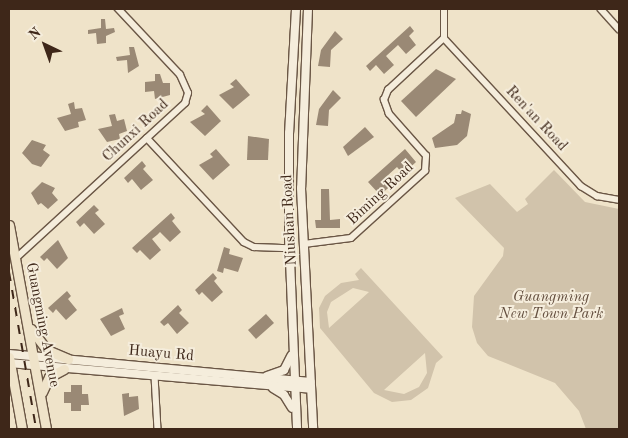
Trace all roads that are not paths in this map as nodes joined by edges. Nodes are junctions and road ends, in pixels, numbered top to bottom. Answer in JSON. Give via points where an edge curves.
{"nodes":[{"id":1,"x":118,"y":9,"type":"edge"},
{"id":2,"x":296,"y":9,"type":"edge"},
{"id":3,"x":308,"y":9,"type":"edge"},
{"id":4,"x":444,"y":9,"type":"edge"},
{"id":5,"x":601,"y":9,"type":"edge"},
{"id":6,"x":619,"y":29,"type":"edge"},
{"id":7,"x":444,"y":38,"type":"junction"},
{"id":8,"x":147,"y":138,"type":"junction"},
{"id":9,"x":619,"y":200,"type":"edge"},
{"id":10,"x":9,"y":225,"type":"edge"},
{"id":11,"x":304,"y":244,"type":"junction"},
{"id":12,"x":289,"y":248,"type":"junction"},
{"id":13,"x":15,"y":259,"type":"junction"},
{"id":14,"x":28,"y":322,"type":"junction"},
{"id":15,"x":292,"y":349,"type":"junction"},
{"id":16,"x":9,"y":359,"type":"edge"},
{"id":17,"x":68,"y":359,"type":"junction"},
{"id":18,"x":35,"y":362,"type":"junction"},
{"id":19,"x":64,"y":369,"type":"junction"},
{"id":20,"x":155,"y":376,"type":"junction"},
{"id":21,"x":262,"y":376,"type":"junction"},
{"id":22,"x":293,"y":384,"type":"junction"},
{"id":23,"x":262,"y":385,"type":"junction"},
{"id":24,"x":311,"y":386,"type":"junction"},
{"id":25,"x":9,"y":387,"type":"edge"},
{"id":26,"x":41,"y":394,"type":"junction"},
{"id":27,"x":17,"y":400,"type":"junction"},
{"id":28,"x":295,"y":419,"type":"junction"},
{"id":29,"x":22,"y":429,"type":"edge"},
{"id":30,"x":46,"y":429,"type":"edge"},
{"id":31,"x":158,"y":429,"type":"edge"},
{"id":32,"x":297,"y":429,"type":"edge"},
{"id":33,"x":313,"y":429,"type":"edge"}],
"edges":[{"from":1,"to":8,"type":"street","name":"Chunxi Road","via":[[180,75],[188,94],[184,103]]},
{"from":2,"to":12,"type":"street","name":"Niushan Road","via":[[289,134]]},
{"from":3,"to":11,"type":"street","name":"Niushan Road","via":[[301,153]]},
{"from":4,"to":7,"type":"street"},
{"from":5,"to":6,"type":"street"},
{"from":7,"to":9,"type":"street","name":"Ren'an Road","via":[[581,186],[597,196]]},
{"from":7,"to":11,"type":"street","name":"Biming Road","via":[[392,86],[384,100],[389,114],[426,156],[425,171],[351,238]]},
{"from":8,"to":12,"type":"street","via":[[244,242],[254,247]]},
{"from":8,"to":13,"type":"street","name":"Chunxi Road"},
{"from":10,"to":13,"type":"main road","name":"Guangming Avenue"},
{"from":11,"to":24,"type":"street","name":"Niushan Road"},
{"from":12,"to":15,"type":"street","name":"Niushan Road"},
{"from":13,"to":14,"type":"main road","name":"Guangming Avenue"},
{"from":14,"to":17,"type":"main road","via":[[40,343]]},
{"from":14,"to":18,"type":"main road","name":"Guangming Avenue"},
{"from":15,"to":21,"type":"street","via":[[284,370]]},
{"from":15,"to":22,"type":"street","name":"Niushan Road"},
{"from":16,"to":18,"type":"street","name":"Huayu Rd"},
{"from":16,"to":27,"type":"main road"},
{"from":17,"to":18,"type":"street","name":"Huayu Rd"},
{"from":17,"to":21,"type":"street","name":"Huayu Rd"},
{"from":18,"to":19,"type":"street","name":"Huayu Rd"},
{"from":18,"to":26,"type":"main road","name":"Guangming Avenue"},
{"from":19,"to":20,"type":"street","name":"Huayu Rd"},
{"from":19,"to":26,"type":"main road","via":[[49,376]]},
{"from":20,"to":23,"type":"street","name":"Huayu Rd"},
{"from":20,"to":31,"type":"street"},
{"from":21,"to":22,"type":"street","name":"Huayu Rd"},
{"from":22,"to":23,"type":"street","name":"Huayu Rd"},
{"from":22,"to":24,"type":"street","name":"Huayu Rd"},
{"from":22,"to":28,"type":"street","name":"Niushan Road"},
{"from":23,"to":28,"type":"street","via":[[284,395]]},
{"from":24,"to":33,"type":"street","name":"Niushan Road"},
{"from":25,"to":27,"type":"main road"},
{"from":26,"to":30,"type":"main road","name":"Guangming Avenue"},
{"from":27,"to":29,"type":"main road"},
{"from":28,"to":32,"type":"street","name":"Niushan Road"}]}
